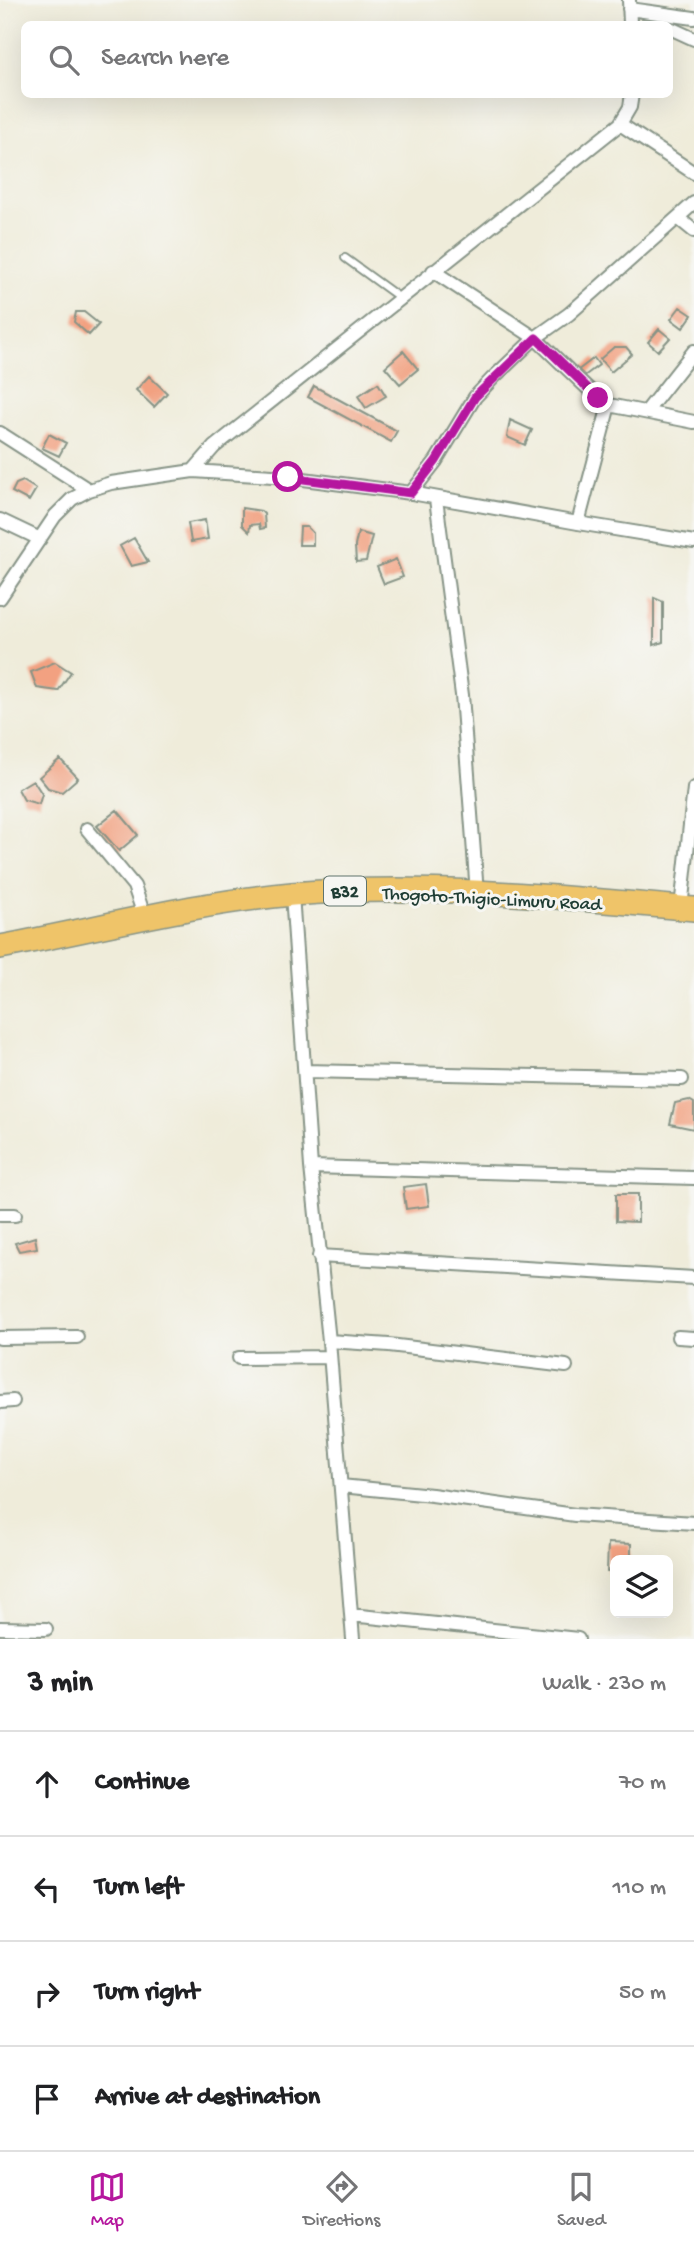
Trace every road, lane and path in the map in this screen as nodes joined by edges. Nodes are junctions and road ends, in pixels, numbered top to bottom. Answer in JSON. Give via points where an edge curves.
{"nodes":[{"id":1,"x":629,"y":5,"type":"edge"},
{"id":2,"x":694,"y":18,"type":"edge"},
{"id":3,"x":663,"y":21,"type":"edge"},
{"id":4,"x":672,"y":21,"type":"edge"},
{"id":5,"x":673,"y":27,"type":"edge"},
{"id":6,"x":694,"y":39,"type":"edge"},
{"id":7,"x":631,"y":98,"type":"edge"},
{"id":8,"x":620,"y":124,"type":"junction"},
{"id":9,"x":694,"y":173,"type":"edge"},
{"id":10,"x":694,"y":203,"type":"edge"},
{"id":11,"x":678,"y":218,"type":"junction"},
{"id":12,"x":694,"y":231,"type":"edge"},
{"id":13,"x":345,"y":258,"type":"dead end"},
{"id":14,"x":433,"y":271,"type":"junction"},
{"id":15,"x":400,"y":298,"type":"junction"},
{"id":16,"x":536,"y":338,"type":"junction"},
{"id":17,"x":694,"y":351,"type":"edge"},
{"id":18,"x":609,"y":405,"type":"junction"},
{"id":19,"x":646,"y":412,"type":"junction"},
{"id":20,"x":694,"y":422,"type":"edge"},
{"id":21,"x":0,"y":432,"type":"edge"},
{"id":22,"x":192,"y":471,"type":"junction"},
{"id":23,"x":89,"y":490,"type":"junction"},
{"id":24,"x":411,"y":493,"type":"junction"},
{"id":25,"x":436,"y":499,"type":"junction"},
{"id":26,"x":0,"y":520,"type":"edge"},
{"id":27,"x":578,"y":523,"type":"junction"},
{"id":28,"x":40,"y":539,"type":"junction"},
{"id":29,"x":694,"y":542,"type":"edge"},
{"id":30,"x":0,"y":598,"type":"edge"},
{"id":31,"x":694,"y":788,"type":"edge"},
{"id":32,"x":88,"y":829,"type":"dead end"},
{"id":33,"x":477,"y":892,"type":"junction"},
{"id":34,"x":292,"y":894,"type":"junction"},
{"id":35,"x":688,"y":909,"type":"edge"},
{"id":36,"x":145,"y":918,"type":"junction"},
{"id":37,"x":0,"y":947,"type":"edge"},
{"id":38,"x":305,"y":1071,"type":"junction"},
{"id":39,"x":682,"y":1079,"type":"dead end"},
{"id":40,"x":311,"y":1167,"type":"junction"},
{"id":41,"x":694,"y":1178,"type":"edge"},
{"id":42,"x":0,"y":1215,"type":"edge"},
{"id":43,"x":15,"y":1215,"type":"dead end"},
{"id":44,"x":319,"y":1256,"type":"junction"},
{"id":45,"x":694,"y":1278,"type":"edge"},
{"id":46,"x":76,"y":1337,"type":"dead end"},
{"id":47,"x":678,"y":1337,"type":"dead end"},
{"id":48,"x":0,"y":1338,"type":"edge"},
{"id":49,"x":694,"y":1338,"type":"edge"},
{"id":50,"x":329,"y":1341,"type":"junction"},
{"id":51,"x":330,"y":1357,"type":"junction"},
{"id":52,"x":239,"y":1358,"type":"dead end"},
{"id":53,"x":566,"y":1366,"type":"dead end"},
{"id":54,"x":341,"y":1486,"type":"junction"},
{"id":55,"x":694,"y":1523,"type":"edge"},
{"id":56,"x":351,"y":1615,"type":"junction"},
{"id":57,"x":0,"y":1628,"type":"edge"},
{"id":58,"x":46,"y":1629,"type":"dead end"},
{"id":59,"x":353,"y":1639,"type":"edge"},
{"id":60,"x":578,"y":1639,"type":"edge"}],
"edges":[{"from":1,"to":3,"type":"street"},
{"from":2,"to":4,"type":"street"},
{"from":5,"to":6,"type":"street"},
{"from":7,"to":8,"type":"street"},
{"from":8,"to":9,"type":"street"},
{"from":8,"to":14,"type":"street"},
{"from":10,"to":11,"type":"street"},
{"from":11,"to":12,"type":"street"},
{"from":11,"to":16,"type":"street"},
{"from":13,"to":15,"type":"lane"},
{"from":14,"to":15,"type":"street"},
{"from":14,"to":16,"type":"street"},
{"from":15,"to":22,"type":"street","via":[[214,447]]},
{"from":16,"to":18,"type":"street"},
{"from":16,"to":24,"type":"street","via":[[475,397]]},
{"from":17,"to":19,"type":"street"},
{"from":18,"to":19,"type":"street"},
{"from":18,"to":27,"type":"street"},
{"from":19,"to":20,"type":"street"},
{"from":21,"to":23,"type":"street"},
{"from":22,"to":23,"type":"street"},
{"from":22,"to":24,"type":"street","via":[[288,477]]},
{"from":23,"to":28,"type":"street","via":[[72,499]]},
{"from":24,"to":25,"type":"street"},
{"from":25,"to":27,"type":"street"},
{"from":25,"to":33,"type":"street","via":[[462,695]]},
{"from":26,"to":28,"type":"street"},
{"from":27,"to":29,"type":"street"},
{"from":28,"to":30,"type":"street"},
{"from":31,"to":35,"type":"street"},
{"from":32,"to":36,"type":"street","via":[[134,886]]},
{"from":33,"to":34,"type":"highway","name":"Thogoto-Thigio-Limuru Road","number":"B32"},
{"from":33,"to":35,"type":"highway","name":"Thogoto-Thigio-Limuru Road","number":"B32"},
{"from":34,"to":36,"type":"highway","name":"Thogoto-Thigio-Limuru Road","number":"B32"},
{"from":34,"to":38,"type":"street"},
{"from":36,"to":37,"type":"highway","name":"Thogoto-Thigio-Limuru Road","number":"B32"},
{"from":38,"to":39,"type":"street"},
{"from":38,"to":40,"type":"street"},
{"from":40,"to":41,"type":"street"},
{"from":40,"to":44,"type":"street"},
{"from":42,"to":43,"type":"street"},
{"from":44,"to":45,"type":"street"},
{"from":44,"to":50,"type":"street"},
{"from":46,"to":48,"type":"street"},
{"from":47,"to":49,"type":"street"},
{"from":50,"to":51,"type":"street"},
{"from":50,"to":53,"type":"street"},
{"from":51,"to":52,"type":"street"},
{"from":51,"to":54,"type":"street"},
{"from":54,"to":55,"type":"street","via":[[575,1515]]},
{"from":54,"to":56,"type":"street"},
{"from":56,"to":59,"type":"street"},
{"from":56,"to":60,"type":"street"},
{"from":57,"to":58,"type":"street"}]}
